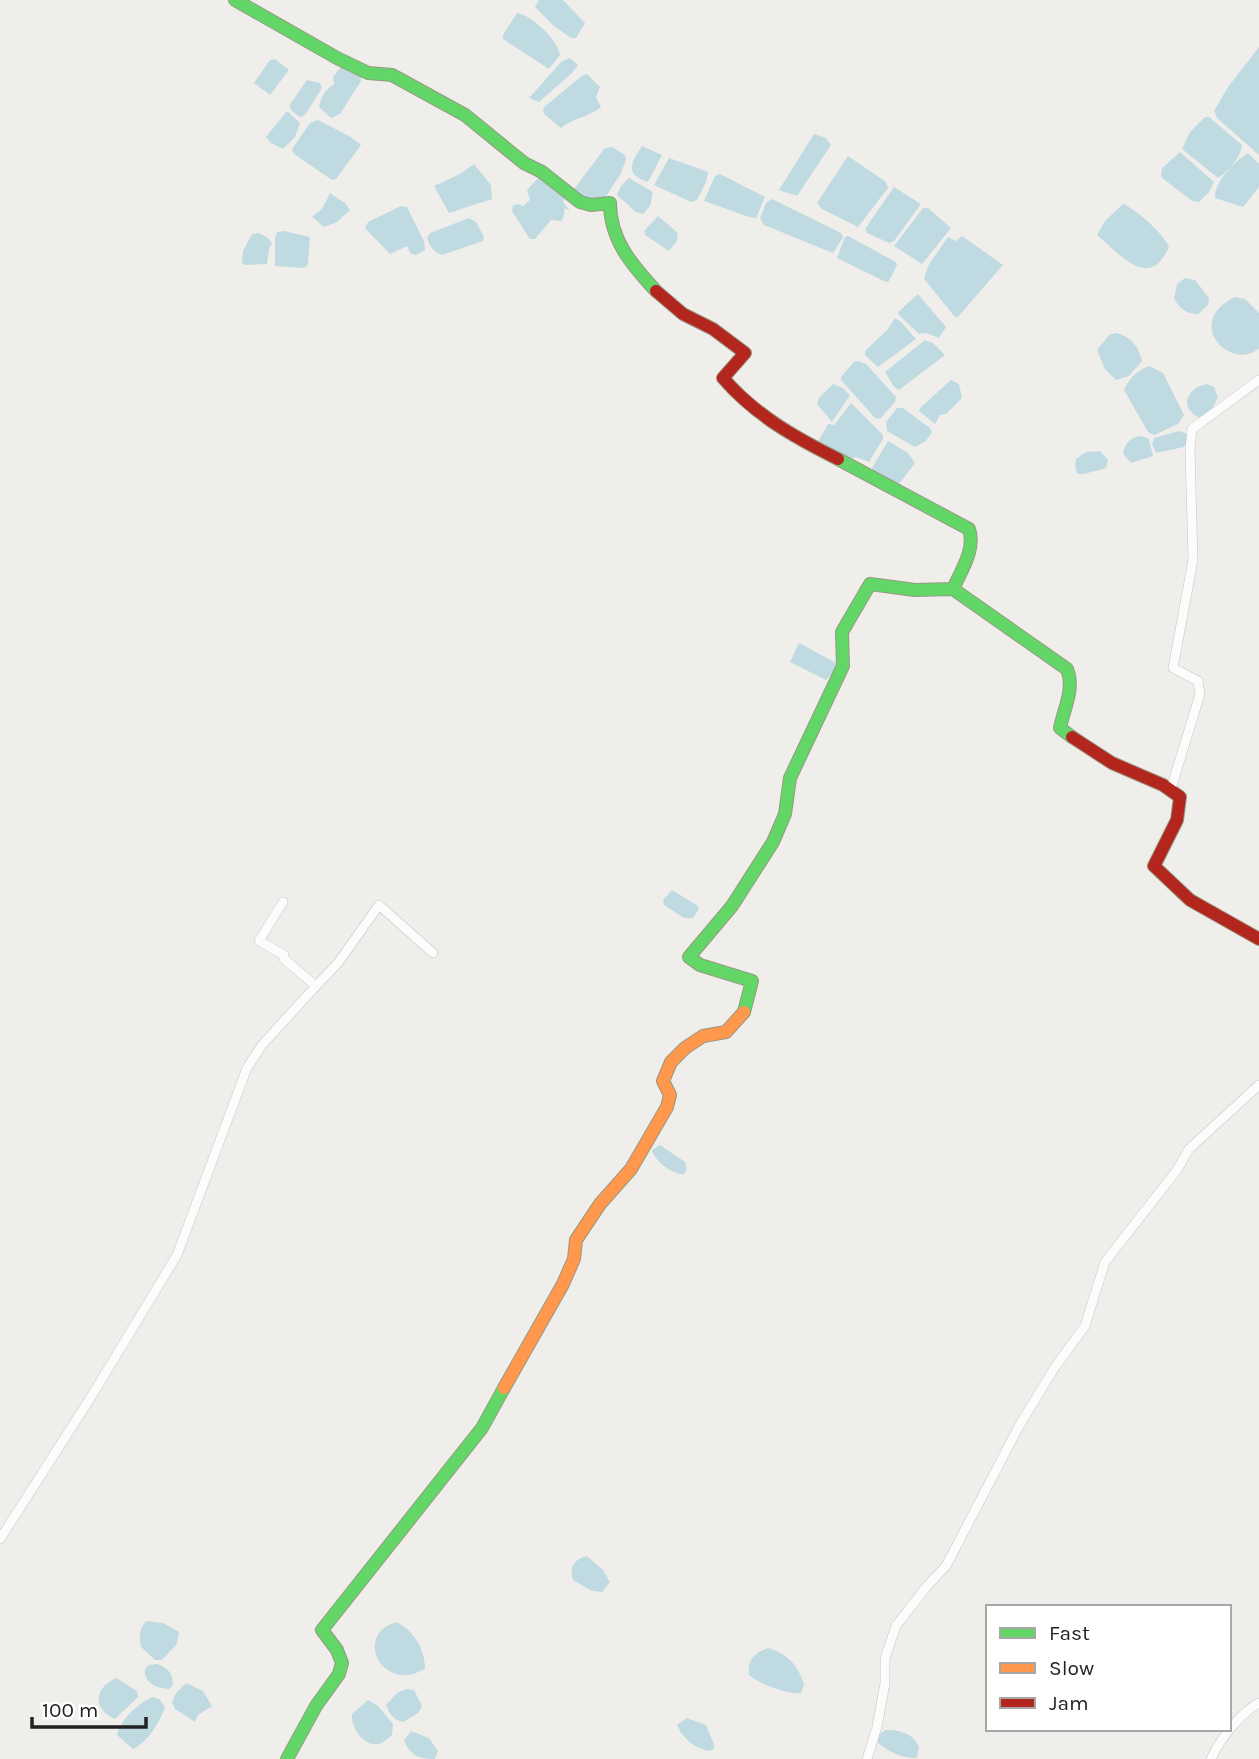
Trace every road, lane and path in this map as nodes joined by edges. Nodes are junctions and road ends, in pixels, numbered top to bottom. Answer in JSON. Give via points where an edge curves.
{"nodes":[{"id":1,"x":234,"y":0,"type":"edge"},
{"id":2,"x":1259,"y":380,"type":"edge"},
{"id":3,"x":953,"y":589,"type":"junction"},
{"id":4,"x":1171,"y":789,"type":"junction"},
{"id":5,"x":283,"y":902,"type":"dead end"},
{"id":6,"x":1259,"y":939,"type":"edge"},
{"id":7,"x":433,"y":953,"type":"dead end"},
{"id":8,"x":316,"y":986,"type":"junction"},
{"id":9,"x":1259,"y":1085,"type":"edge"},
{"id":10,"x":0,"y":1539,"type":"edge"},
{"id":11,"x":1259,"y":1703,"type":"edge"},
{"id":12,"x":1231,"y":1729,"type":"edge"},
{"id":13,"x":1230,"y":1731,"type":"edge"},
{"id":14,"x":287,"y":1759,"type":"edge"},
{"id":15,"x":867,"y":1759,"type":"edge"},
{"id":16,"x":1211,"y":1759,"type":"edge"}],
"edges":[{"from":1,"to":3,"type":"street","via":[[337,58],[368,73],[392,75],[465,114],[575,201],[590,206],[610,203],[610,221],[637,270],[683,314],[713,328],[745,354],[723,379],[748,406],[969,528],[971,540]]},
{"from":2,"to":4,"type":"street","via":[[1193,428],[1193,561],[1173,668],[1198,681],[1200,694]]},
{"from":3,"to":4,"type":"street","via":[[1067,669],[1072,681],[1060,728],[1097,754]]},
{"from":3,"to":14,"type":"street","via":[[870,584],[842,632],[843,666],[790,778],[785,814],[777,832],[732,906],[690,957],[700,965],[752,981],[746,1010],[726,1032],[703,1036],[671,1062],[663,1081],[670,1095],[667,1107],[631,1169],[576,1240],[564,1284],[482,1428],[322,1630],[342,1663]]},
{"from":4,"to":6,"type":"street","via":[[1180,797],[1180,808],[1154,866],[1196,906]]},
{"from":5,"to":8,"type":"street","via":[[259,941],[284,955],[284,960]]},
{"from":7,"to":8,"type":"street","via":[[379,905]]},
{"from":8,"to":10,"type":"street","via":[[247,1068],[177,1255]]},
{"from":9,"to":15,"type":"street","via":[[1189,1149],[1105,1262],[1085,1326],[1018,1428],[946,1566],[896,1626],[885,1658],[885,1683]]},
{"from":11,"to":12,"type":"street"},
{"from":13,"to":16,"type":"street"}]}
